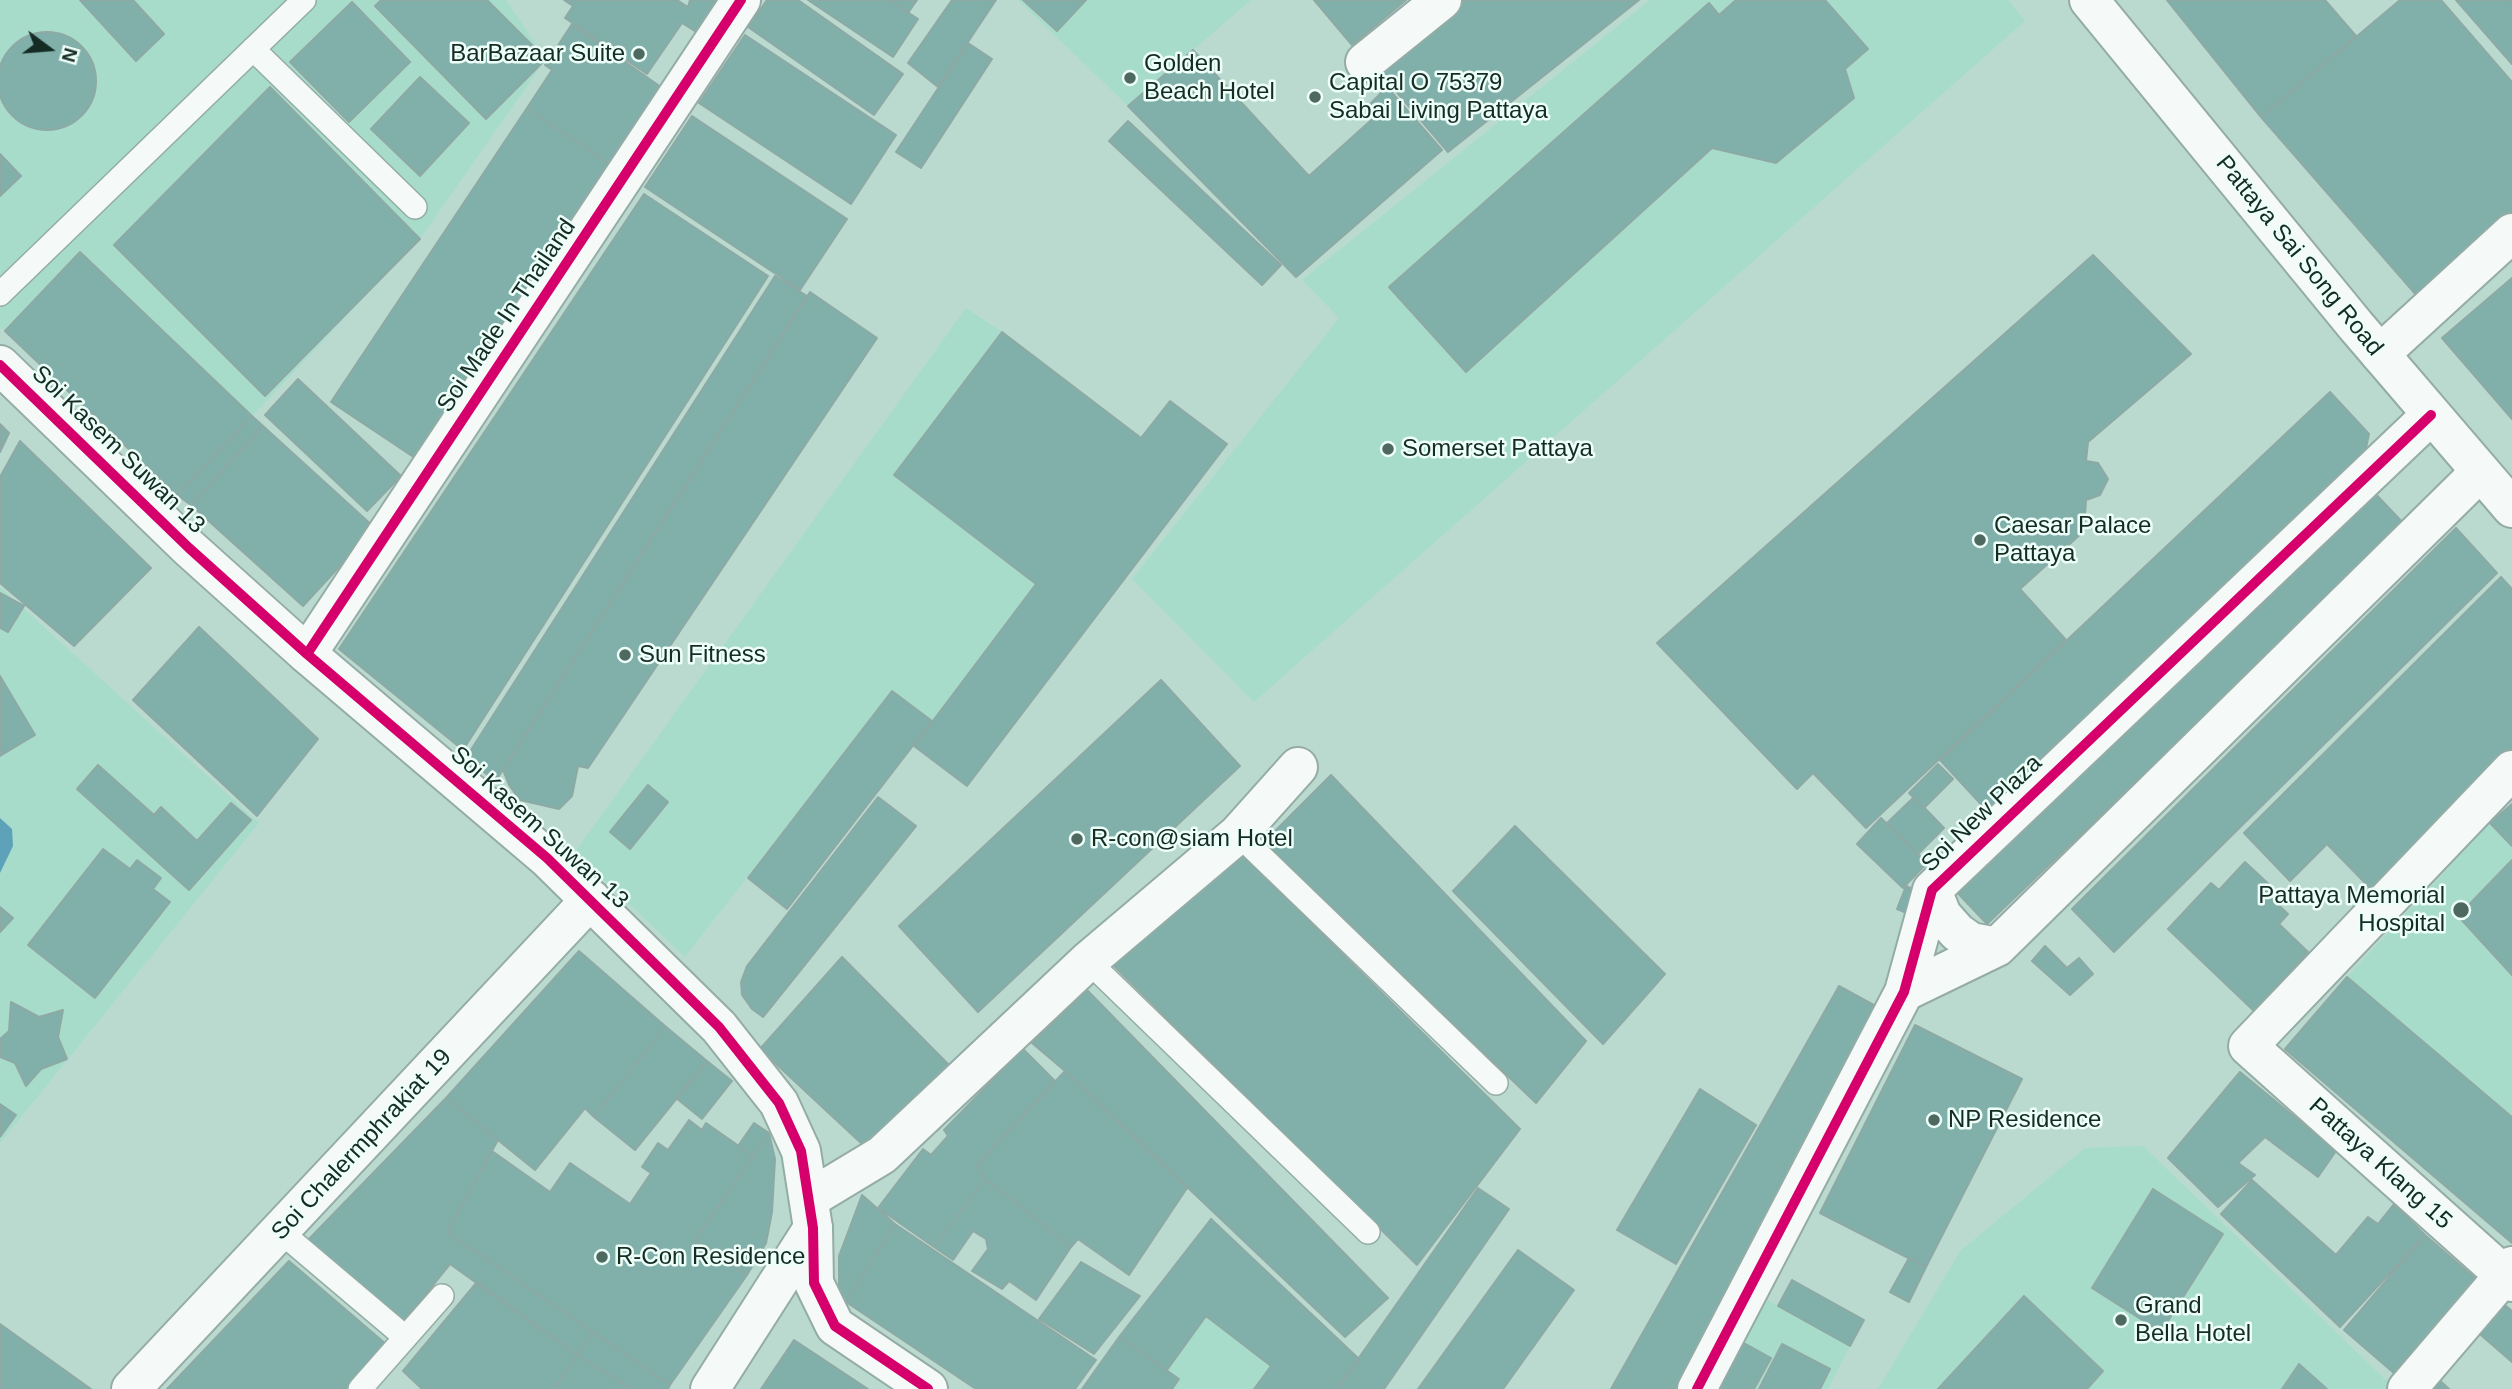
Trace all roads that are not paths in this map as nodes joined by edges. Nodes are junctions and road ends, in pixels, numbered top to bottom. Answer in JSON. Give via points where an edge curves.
{"nodes":[{"id":1,"x":304,"y":0,"type":"edge"},
{"id":2,"x":741,"y":0,"type":"edge"},
{"id":3,"x":1442,"y":0,"type":"edge"},
{"id":4,"x":2089,"y":0,"type":"edge"},
{"id":5,"x":253,"y":49,"type":"junction"},
{"id":6,"x":1365,"y":62,"type":"dead end"},
{"id":7,"x":415,"y":207,"type":"dead end"},
{"id":8,"x":2512,"y":233,"type":"edge"},
{"id":9,"x":0,"y":294,"type":"edge"},
{"id":10,"x":2379,"y":354,"type":"junction"},
{"id":11,"x":0,"y":365,"type":"edge"},
{"id":12,"x":2431,"y":415,"type":"junction"},
{"id":13,"x":2480,"y":472,"type":"junction"},
{"id":14,"x":2512,"y":508,"type":"edge"},
{"id":15,"x":307,"y":654,"type":"junction"},
{"id":16,"x":1298,"y":767,"type":"dead end"},
{"id":17,"x":2512,"y":770,"type":"edge"},
{"id":18,"x":1238,"y":834,"type":"junction"},
{"id":19,"x":1932,"y":890,"type":"junction"},
{"id":20,"x":590,"y":899,"type":"junction"},
{"id":21,"x":1997,"y":947,"type":"junction"},
{"id":22,"x":1088,"y":961,"type":"junction"},
{"id":23,"x":1904,"y":992,"type":"junction"},
{"id":24,"x":1496,"y":1083,"type":"dead end"},
{"id":25,"x":811,"y":1214,"type":"junction"},
{"id":26,"x":281,"y":1232,"type":"junction"},
{"id":27,"x":1368,"y":1232,"type":"dead end"},
{"id":28,"x":2509,"y":1275,"type":"edge"},
{"id":29,"x":442,"y":1296,"type":"dead end"},
{"id":30,"x":405,"y":1337,"type":"junction"},
{"id":31,"x":131,"y":1389,"type":"edge"},
{"id":32,"x":360,"y":1389,"type":"edge"},
{"id":33,"x":710,"y":1389,"type":"edge"},
{"id":34,"x":928,"y":1389,"type":"edge"},
{"id":35,"x":1697,"y":1389,"type":"edge"},
{"id":36,"x":2407,"y":1389,"type":"edge"}],
"edges":[{"from":1,"to":5,"type":"lane"},
{"from":2,"to":15,"type":"street","name":"Soi Made In Thailand"},
{"from":3,"to":6,"type":"street"},
{"from":4,"to":10,"type":"street","name":"Pattaya Sai Song Road"},
{"from":5,"to":7,"type":"lane"},
{"from":5,"to":9,"type":"lane"},
{"from":8,"to":10,"type":"street"},
{"from":10,"to":12,"type":"street","name":"Pattaya Sai Song Road"},
{"from":11,"to":15,"type":"street","name":"Soi Kasem Suwan 13","via":[[189,548]]},
{"from":12,"to":13,"type":"street","name":"Pattaya Sai Song Road"},
{"from":12,"to":19,"type":"street","name":"Soi New Plaza"},
{"from":13,"to":14,"type":"street","name":"Pattaya Sai Song Road"},
{"from":13,"to":21,"type":"street"},
{"from":15,"to":20,"type":"street","name":"Soi Kasem Suwan 13"},
{"from":16,"to":18,"type":"street"},
{"from":17,"to":28,"type":"street","name":"Pattaya Klang 15","via":[[2248,1046]]},
{"from":18,"to":22,"type":"street"},
{"from":18,"to":24,"type":"lane"},
{"from":19,"to":21,"type":"street","via":[[1942,915],[1957,932],[1970,942]]},
{"from":19,"to":23,"type":"street","name":"Soi New Plaza"},
{"from":20,"to":25,"type":"street","name":"Soi Kasem Suwan 13","via":[[719,1027],[779,1103],[802,1151]]},
{"from":20,"to":26,"type":"street","name":"Soi Chalermphrakiat 19"},
{"from":21,"to":23,"type":"street"},
{"from":22,"to":25,"type":"street","via":[[882,1155]]},
{"from":22,"to":27,"type":"lane"},
{"from":23,"to":35,"type":"street","name":"Soi New Plaza"},
{"from":25,"to":33,"type":"street"},
{"from":25,"to":34,"type":"street","name":"Soi Kasem Suwan 13","via":[[814,1283],[835,1326]]},
{"from":26,"to":30,"type":"lane"},
{"from":26,"to":31,"type":"street","name":"Soi Chalermphrakiat 19"},
{"from":28,"to":36,"type":"street"},
{"from":29,"to":30,"type":"lane"},
{"from":30,"to":32,"type":"lane"}]}
